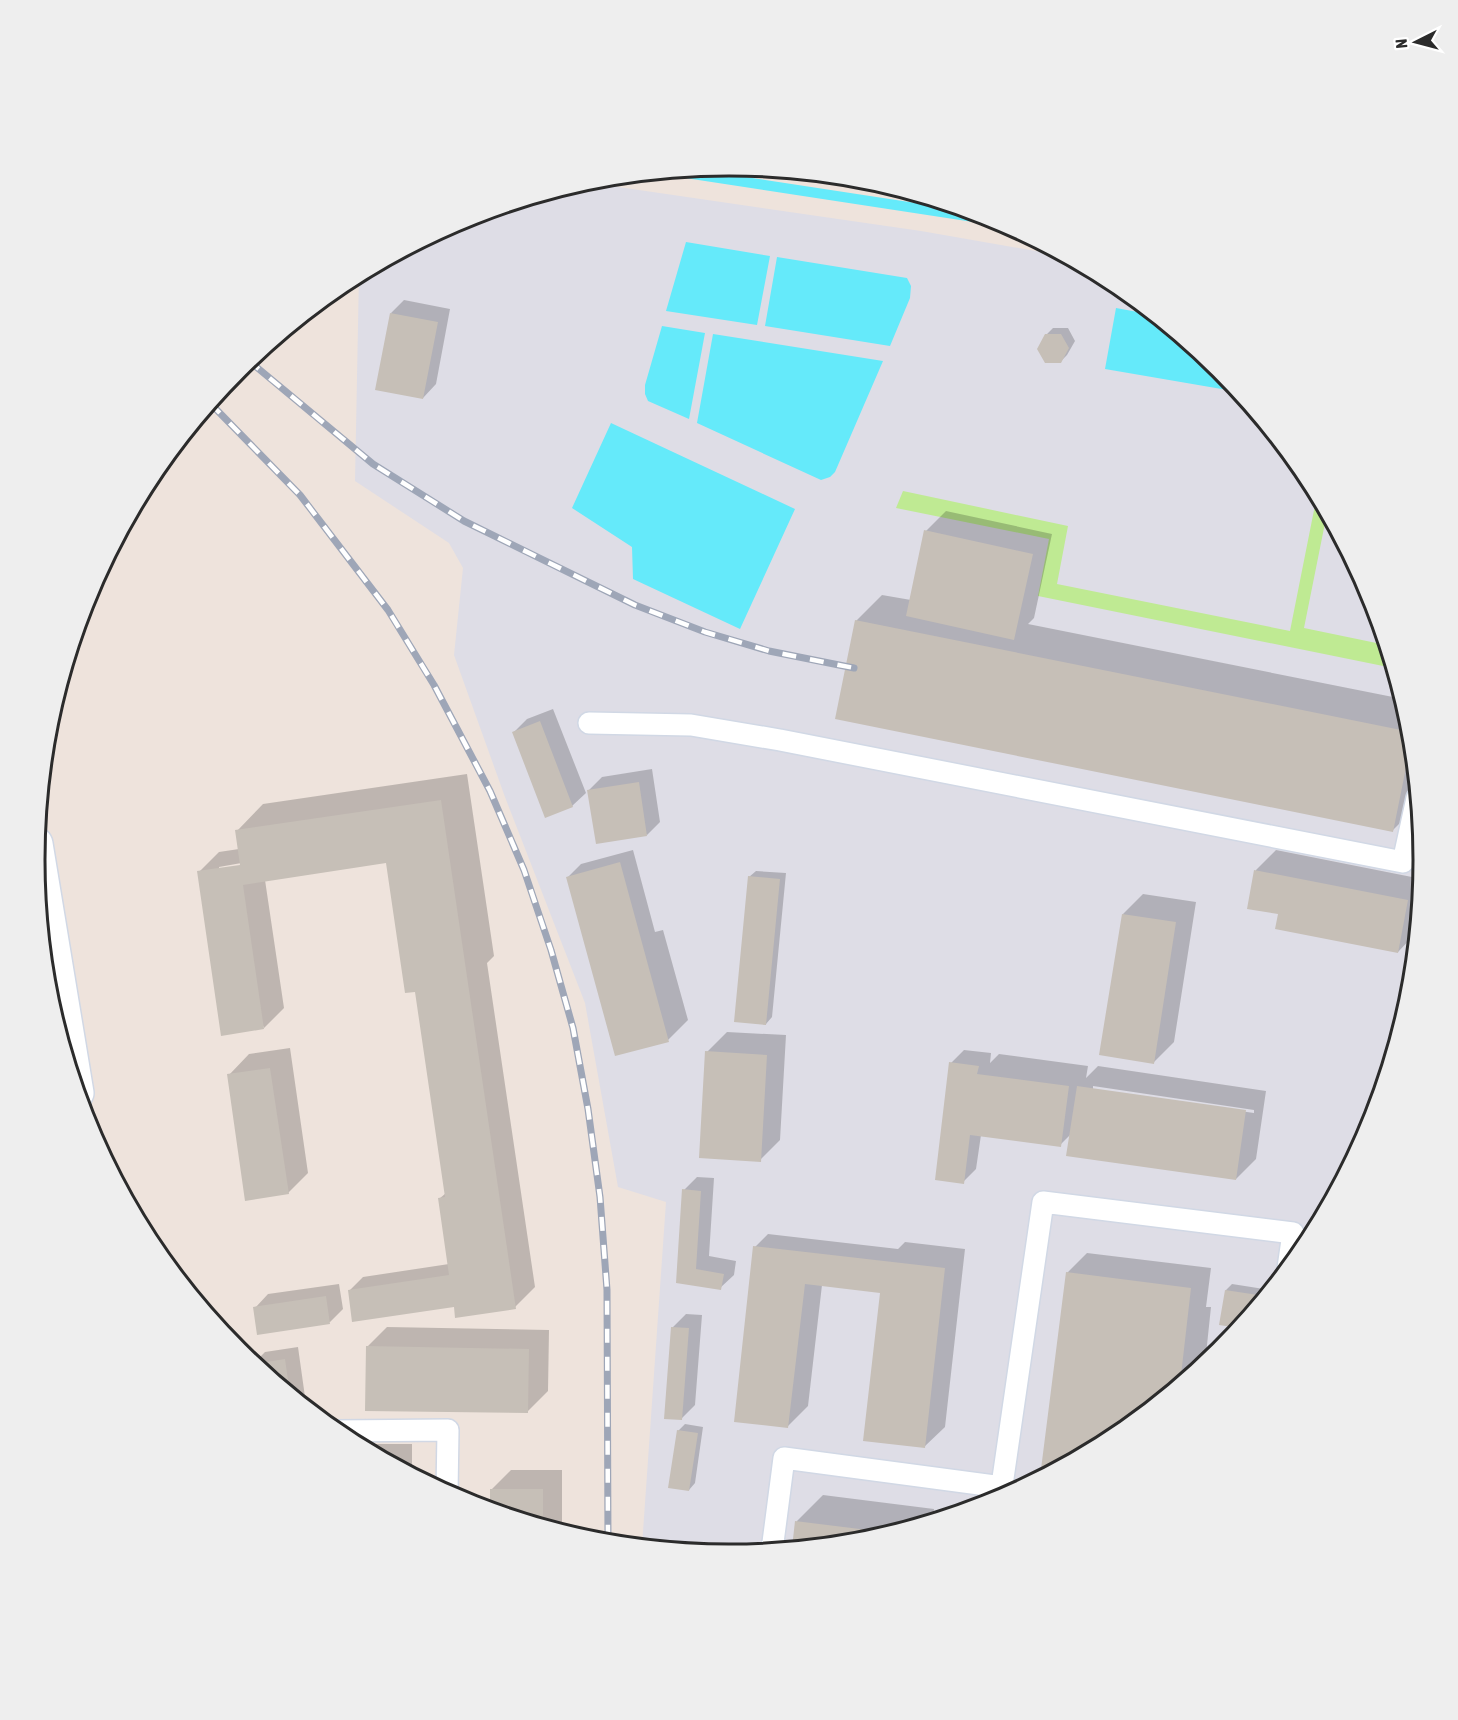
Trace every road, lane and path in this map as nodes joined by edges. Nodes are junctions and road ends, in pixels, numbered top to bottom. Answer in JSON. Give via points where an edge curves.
{"nodes":[{"id":1,"x":589,"y":723,"type":"dead end"},
{"id":2,"x":1412,"y":820,"type":"edge"},
{"id":3,"x":46,"y":905,"type":"edge"},
{"id":4,"x":67,"y":1033,"type":"edge"},
{"id":5,"x":1291,"y":1250,"type":"edge"},
{"id":6,"x":352,"y":1431,"type":"edge"},
{"id":7,"x":447,"y":1483,"type":"edge"},
{"id":8,"x":1002,"y":1487,"type":"edge"},
{"id":9,"x":992,"y":1492,"type":"edge"},
{"id":10,"x":773,"y":1543,"type":"edge"}],
"edges":[{"from":1,"to":2,"type":"lane","via":[[691,725],[768,738],[1403,862]]},
{"from":3,"to":4,"type":"street"},
{"from":5,"to":8,"type":"lane","via":[[1293,1233],[1043,1203]]},
{"from":6,"to":7,"type":"lane","via":[[448,1430]]},
{"from":9,"to":10,"type":"lane","via":[[784,1458]]}]}
